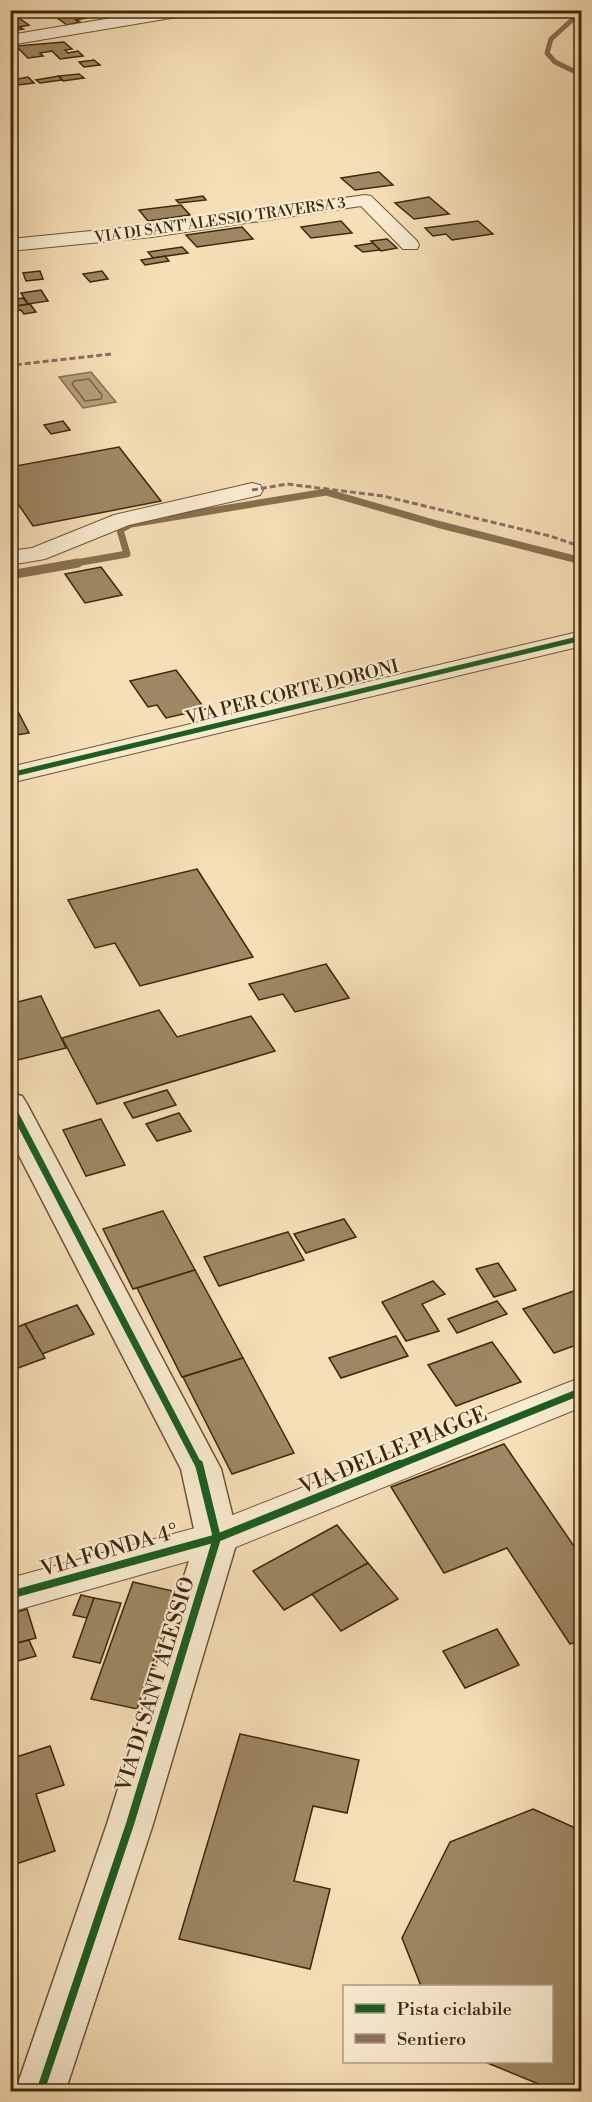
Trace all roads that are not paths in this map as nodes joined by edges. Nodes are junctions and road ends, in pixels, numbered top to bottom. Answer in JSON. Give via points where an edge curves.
{"nodes":[{"id":1,"x":189,"y":10,"type":"edge"},
{"id":2,"x":129,"y":15,"type":"edge"},
{"id":3,"x":10,"y":40,"type":"edge"},
{"id":4,"x":10,"y":245,"type":"edge"},
{"id":5,"x":410,"y":245,"type":"dead end"},
{"id":6,"x":252,"y":490,"type":"dead end"},
{"id":7,"x":10,"y":558,"type":"edge"},
{"id":8,"x":582,"y":638,"type":"edge"},
{"id":9,"x":10,"y":775,"type":"edge"},
{"id":10,"x":12,"y":1111,"type":"edge"},
{"id":11,"x":582,"y":1391,"type":"edge"},
{"id":12,"x":217,"y":1538,"type":"junction"},
{"id":13,"x":10,"y":1595,"type":"edge"},
{"id":14,"x":40,"y":2091,"type":"edge"}],
"edges":[{"from":1,"to":2,"type":"street"},
{"from":2,"to":3,"type":"street"},
{"from":4,"to":5,"type":"street","name":"VIA DI SANT'ALESSIO TRAVERSA 3","via":[[152,231],[365,200]]},
{"from":6,"to":7,"type":"street","via":[[122,520],[37,554]]},
{"from":8,"to":9,"type":"street","name":"VIA PER CORTE DORONI"},
{"from":10,"to":12,"type":"street","name":"VIA DI SANT'ALESSIO","via":[[201,1469]]},
{"from":11,"to":12,"type":"street","name":"VIA DELLE PIAGGE"},
{"from":12,"to":13,"type":"street","name":"VIA FONDA 4°"},
{"from":12,"to":14,"type":"street","name":"VIA DI SANT'ALESSIO","via":[[130,1824]]}]}
